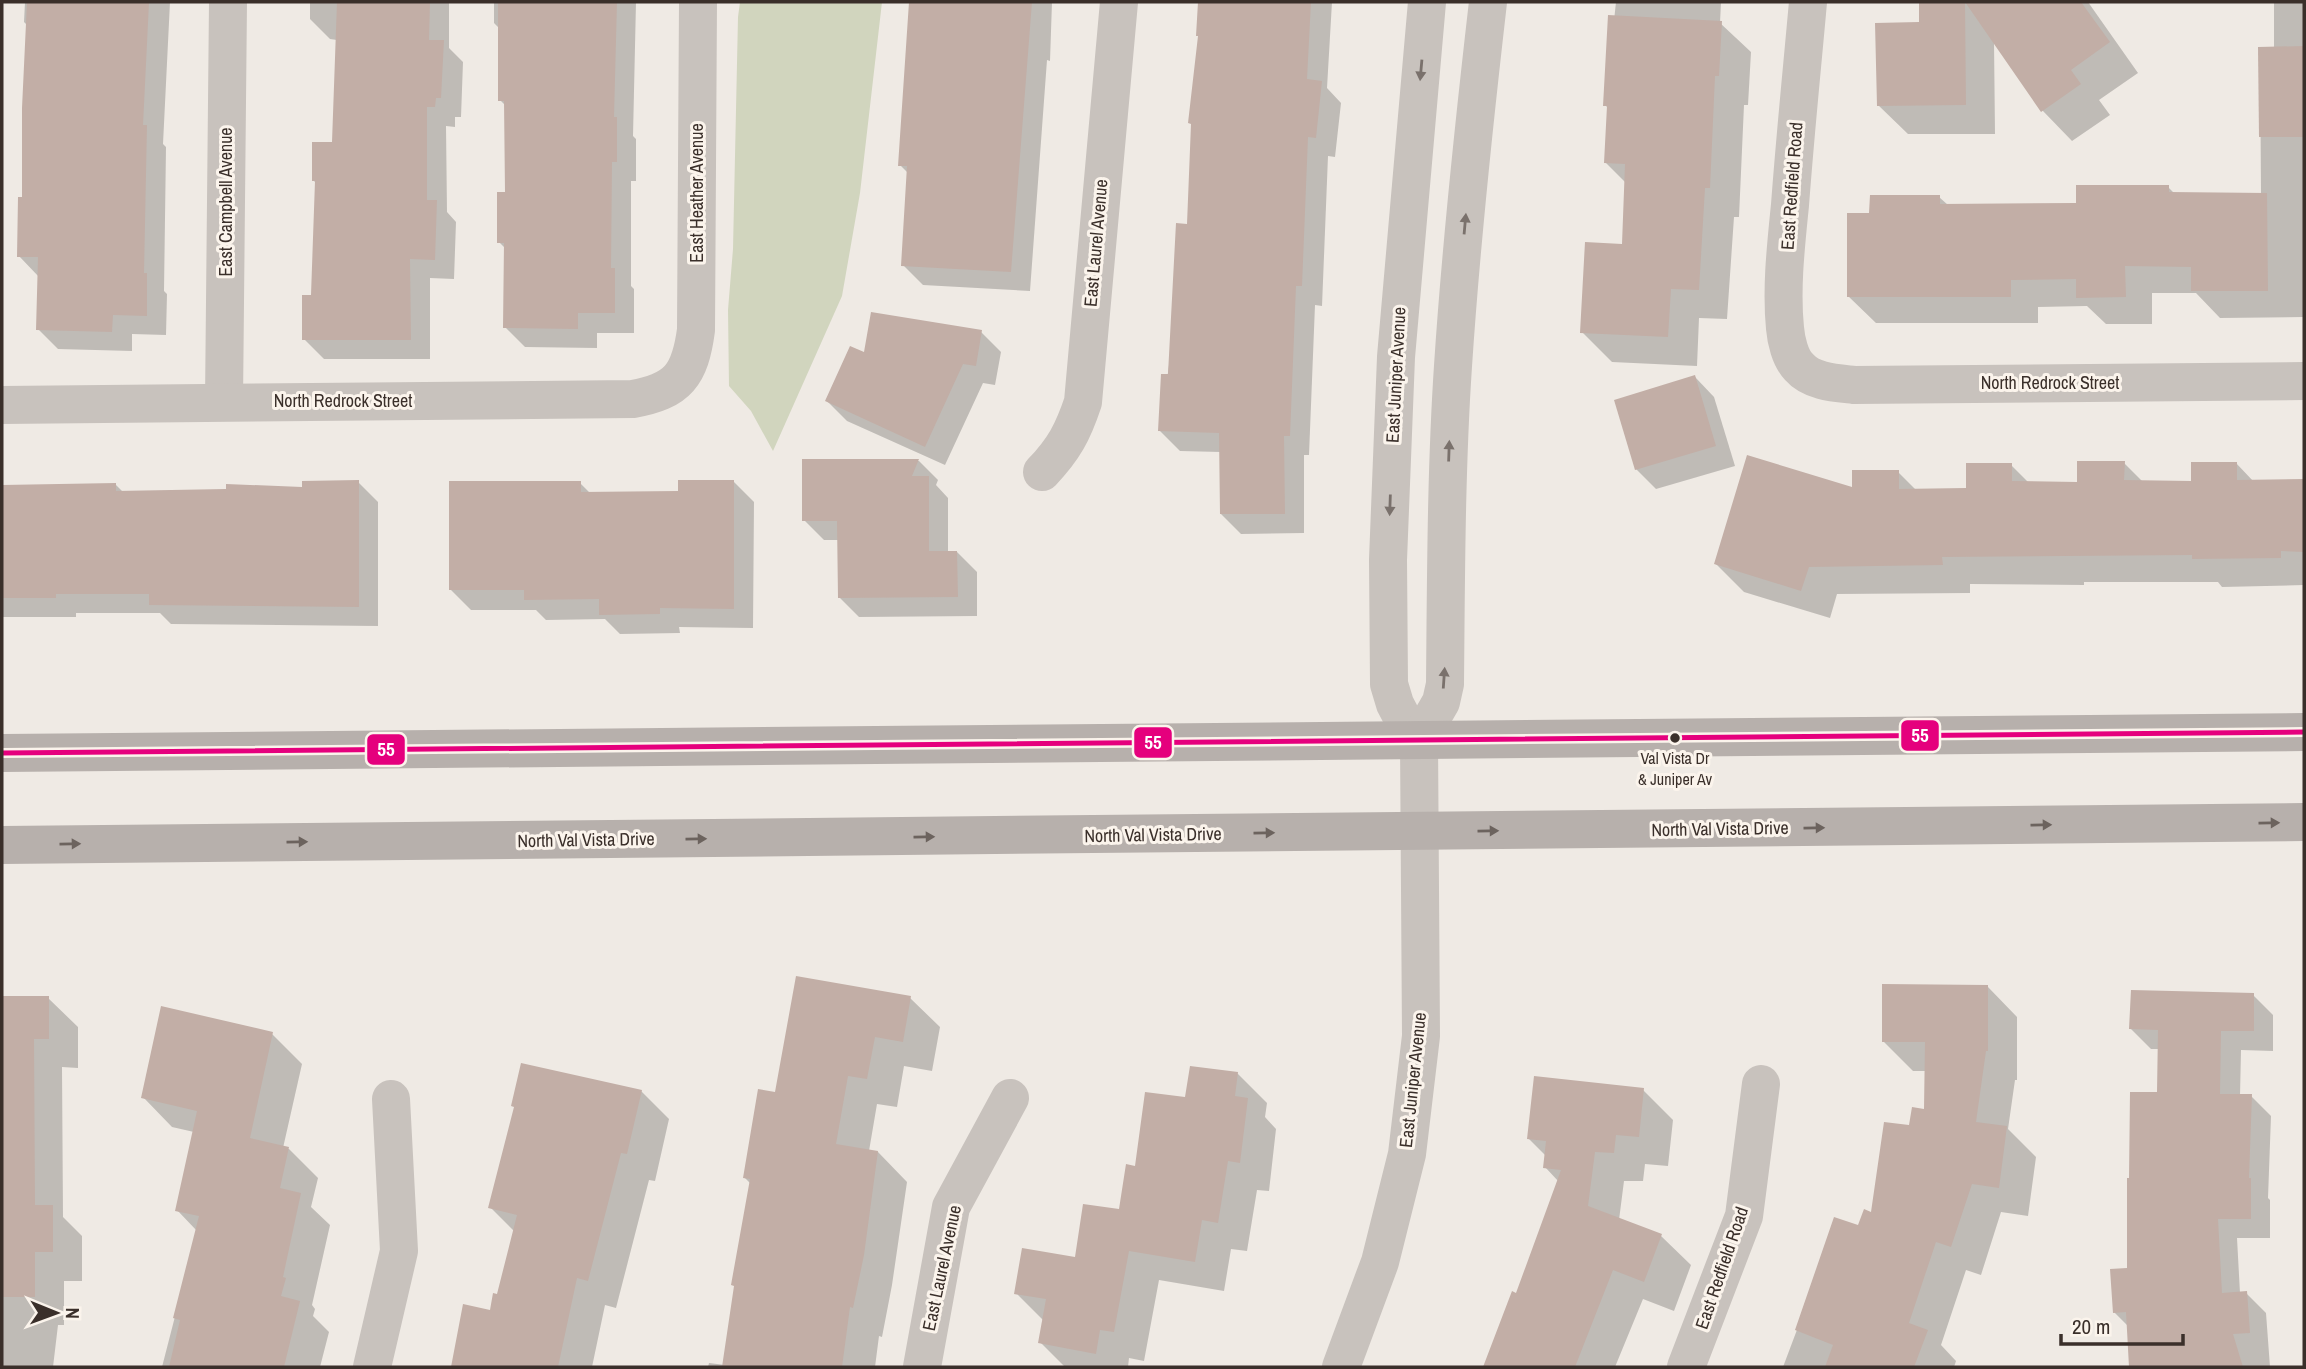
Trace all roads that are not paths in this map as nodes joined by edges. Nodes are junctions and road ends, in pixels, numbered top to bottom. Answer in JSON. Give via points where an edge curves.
{"nodes":[{"id":1,"x":228,"y":2,"type":"edge"},
{"id":2,"x":698,"y":2,"type":"edge"},
{"id":3,"x":1119,"y":2,"type":"edge"},
{"id":4,"x":1427,"y":2,"type":"edge"},
{"id":5,"x":1488,"y":2,"type":"edge"},
{"id":6,"x":1808,"y":2,"type":"edge"},
{"id":7,"x":1799,"y":367,"type":"joint"},
{"id":8,"x":679,"y":380,"type":"joint"},
{"id":9,"x":2304,"y":381,"type":"edge"},
{"id":10,"x":225,"y":402,"type":"junction"},
{"id":11,"x":2,"y":405,"type":"edge"},
{"id":12,"x":1042,"y":472,"type":"dead end"},
{"id":13,"x":2304,"y":732,"type":"edge"},
{"id":14,"x":1419,"y":740,"type":"junction"},
{"id":15,"x":2,"y":753,"type":"edge"},
{"id":16,"x":2304,"y":822,"type":"edge"},
{"id":17,"x":1420,"y":832,"type":"junction"},
{"id":18,"x":2,"y":845,"type":"edge"},
{"id":19,"x":1760,"y":1084,"type":"dead end"},
{"id":20,"x":1010,"y":1098,"type":"dead end"},
{"id":21,"x":391,"y":1099,"type":"dead end"},
{"id":22,"x":372,"y":1367,"type":"edge"},
{"id":23,"x":922,"y":1367,"type":"edge"},
{"id":24,"x":1341,"y":1367,"type":"edge"},
{"id":25,"x":1686,"y":1367,"type":"edge"}],
"edges":[{"from":1,"to":10,"type":"street","name":"East Campbell Avenue"},
{"from":2,"to":8,"type":"street","name":"East Heather Avenue","via":[[696,330],[688,366]]},
{"from":3,"to":12,"type":"street","name":"East Laurel Avenue","via":[[1083,402],[1060,453]]},
{"from":4,"to":14,"type":"street","name":"East Juniper Avenue","one_way":true,"via":[[1396,357],[1388,560],[1389,684],[1400,714]]},
{"from":14,"to":5,"type":"street","one_way":true,"via":[[1441,702],[1445,684],[1453,365]]},
{"from":6,"to":7,"type":"street","name":"East Redfield Road","via":[[1784,308],[1790,351]]},
{"from":7,"to":9,"type":"street","name":"North Redrock Street","via":[[1812,377],[1854,385]]},
{"from":8,"to":10,"type":"street","name":"North Redrock Street","via":[[666,391],[633,399]]},
{"from":10,"to":11,"type":"street","name":"North Redrock Street"},
{"from":13,"to":14,"type":"main road"},
{"from":14,"to":15,"type":"main road"},
{"from":14,"to":17,"type":"street","name":"East Juniper Avenue"},
{"from":17,"to":16,"type":"main road","name":"North Val Vista Drive","one_way":true},
{"from":18,"to":17,"type":"main road","name":"North Val Vista Drive","one_way":true},
{"from":17,"to":24,"type":"street","name":"East Juniper Avenue","via":[[1421,1036],[1407,1154],[1380,1262]]},
{"from":19,"to":25,"type":"street","name":"East Redfield Road","via":[[1744,1216]]},
{"from":20,"to":23,"type":"street","name":"East Laurel Avenue","via":[[951,1206]]},
{"from":21,"to":22,"type":"street","via":[[399,1251]]}]}
